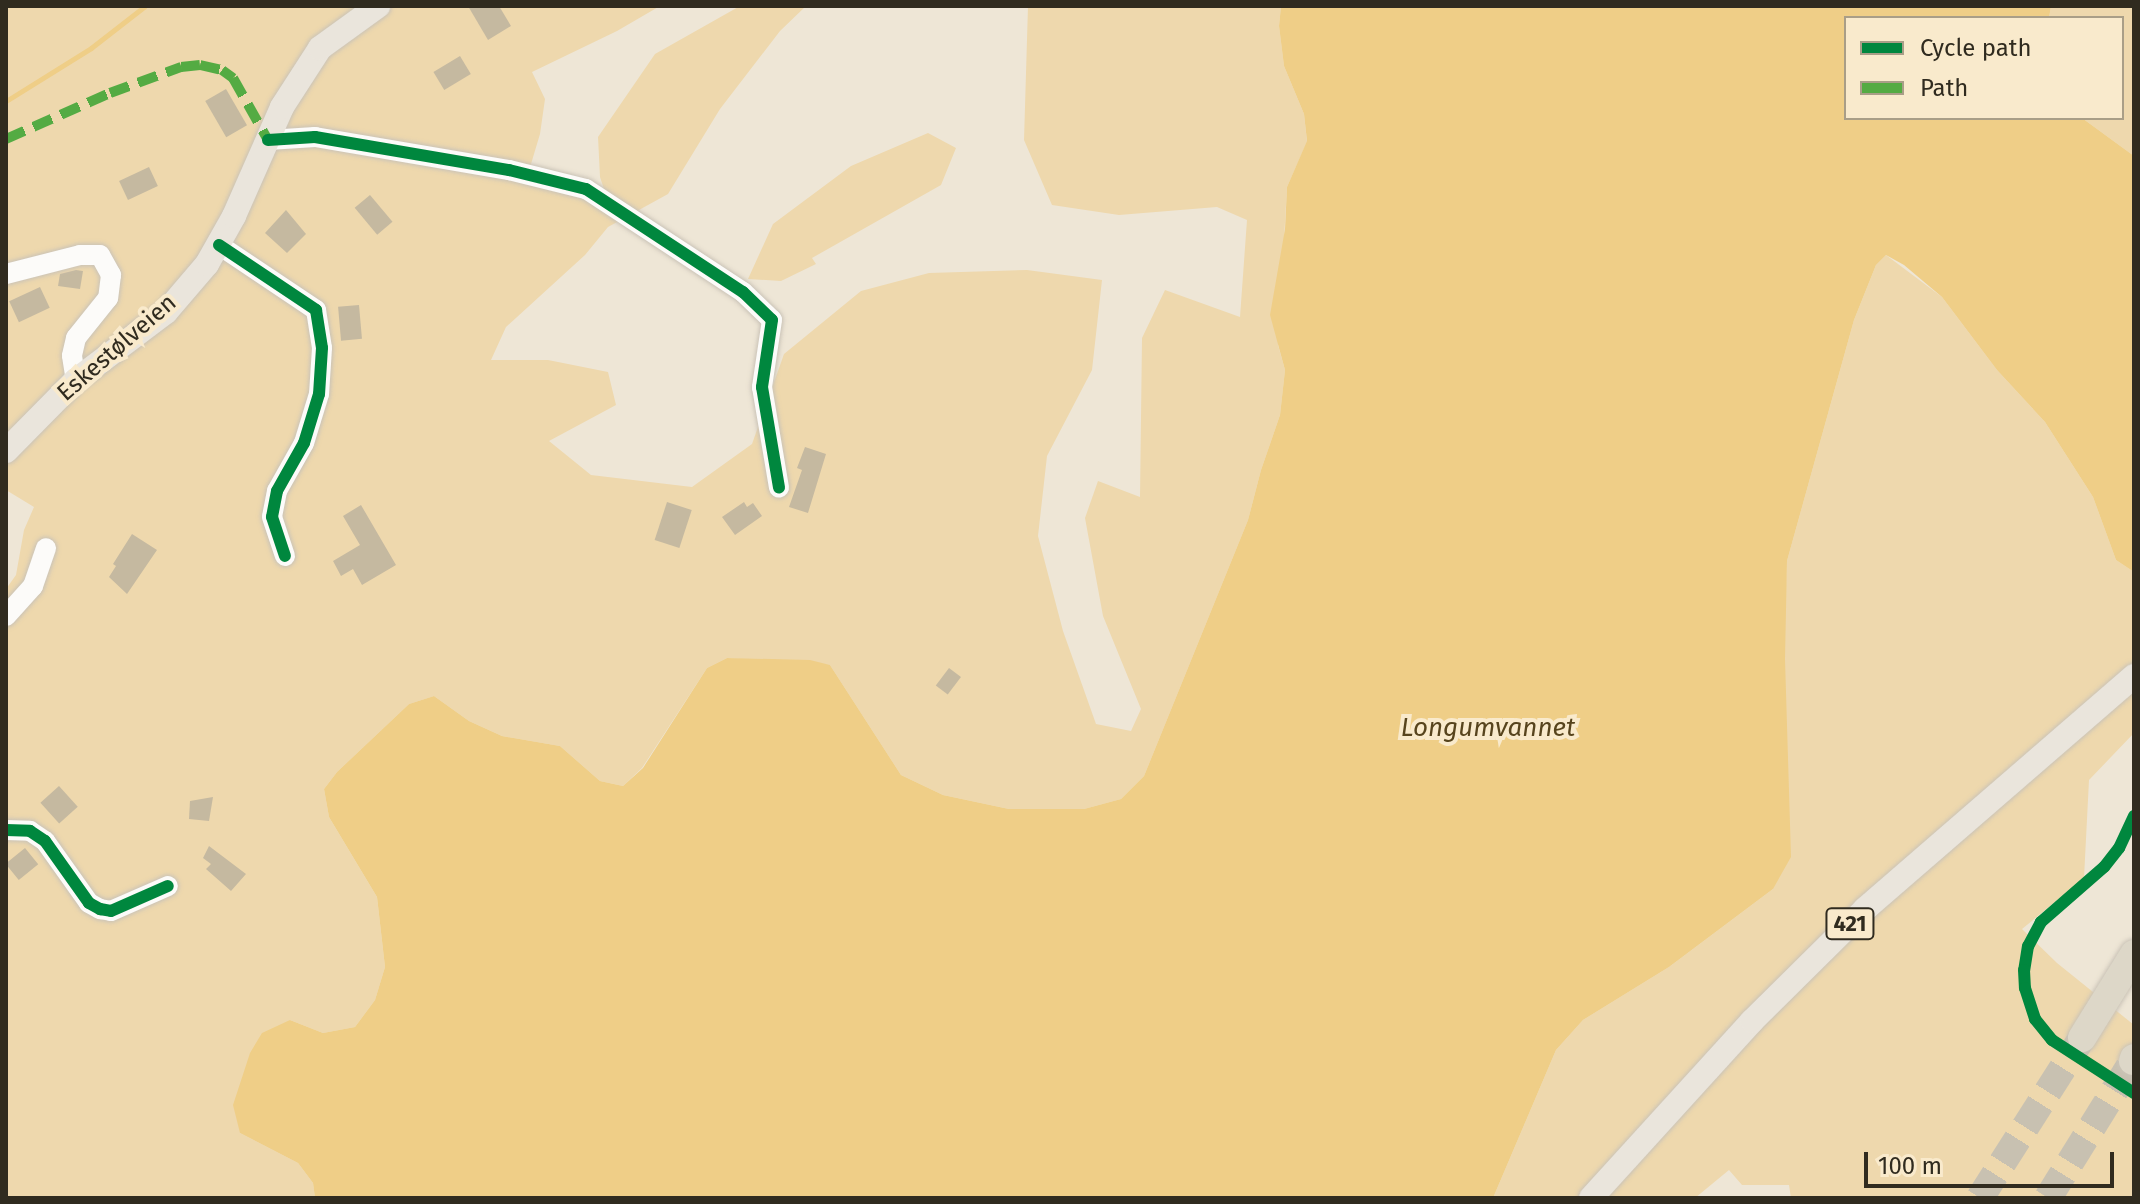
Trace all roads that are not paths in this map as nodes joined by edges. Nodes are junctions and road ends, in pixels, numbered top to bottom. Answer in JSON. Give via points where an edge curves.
{"nodes":[{"id":1,"x":378,"y":6,"type":"edge"},
{"id":2,"x":268,"y":140,"type":"junction"},
{"id":3,"x":219,"y":245,"type":"junction"},
{"id":4,"x":6,"y":274,"type":"edge"},
{"id":5,"x":76,"y":380,"type":"junction"},
{"id":6,"x":6,"y":451,"type":"edge"},
{"id":7,"x":779,"y":488,"type":"dead end"},
{"id":8,"x":46,"y":548,"type":"dead end"},
{"id":9,"x":285,"y":556,"type":"dead end"},
{"id":10,"x":6,"y":616,"type":"edge"},
{"id":11,"x":2134,"y":676,"type":"edge"},
{"id":12,"x":2134,"y":691,"type":"edge"},
{"id":13,"x":6,"y":830,"type":"edge"},
{"id":14,"x":168,"y":886,"type":"dead end"},
{"id":15,"x":2134,"y":954,"type":"edge"},
{"id":16,"x":2082,"y":1038,"type":"tunnel mouth"},
{"id":17,"x":1591,"y":1198,"type":"edge"},
{"id":18,"x":1606,"y":1198,"type":"edge"}],
"edges":[{"from":1,"to":2,"type":"main road","name":"Eskestølveien","via":[[320,48],[282,107]]},
{"from":2,"to":3,"type":"main road","name":"Eskestølveien"},
{"from":2,"to":7,"type":"street","via":[[315,137],[509,170],[586,189],[743,292],[772,320],[762,387]]},
{"from":3,"to":5,"type":"main road","name":"Eskestølveien","via":[[166,312]]},
{"from":3,"to":9,"type":"street","via":[[316,310],[322,348],[319,394],[304,443],[277,491],[272,517]]},
{"from":4,"to":5,"type":"street","via":[[100,255],[111,275],[108,298],[76,338]]},
{"from":5,"to":6,"type":"main road","name":"Eskestølveien"},
{"from":8,"to":10,"type":"street","via":[[33,586]]},
{"from":11,"to":17,"type":"main road","number":"421","via":[[1865,909],[1752,1021]]},
{"from":12,"to":18,"type":"main road","number":"421","via":[[1873,917],[1760,1028]]},
{"from":13,"to":14,"type":"street","via":[[30,831],[45,841],[89,903],[100,909],[111,911]]},
{"from":15,"to":16,"type":"highway"}]}
